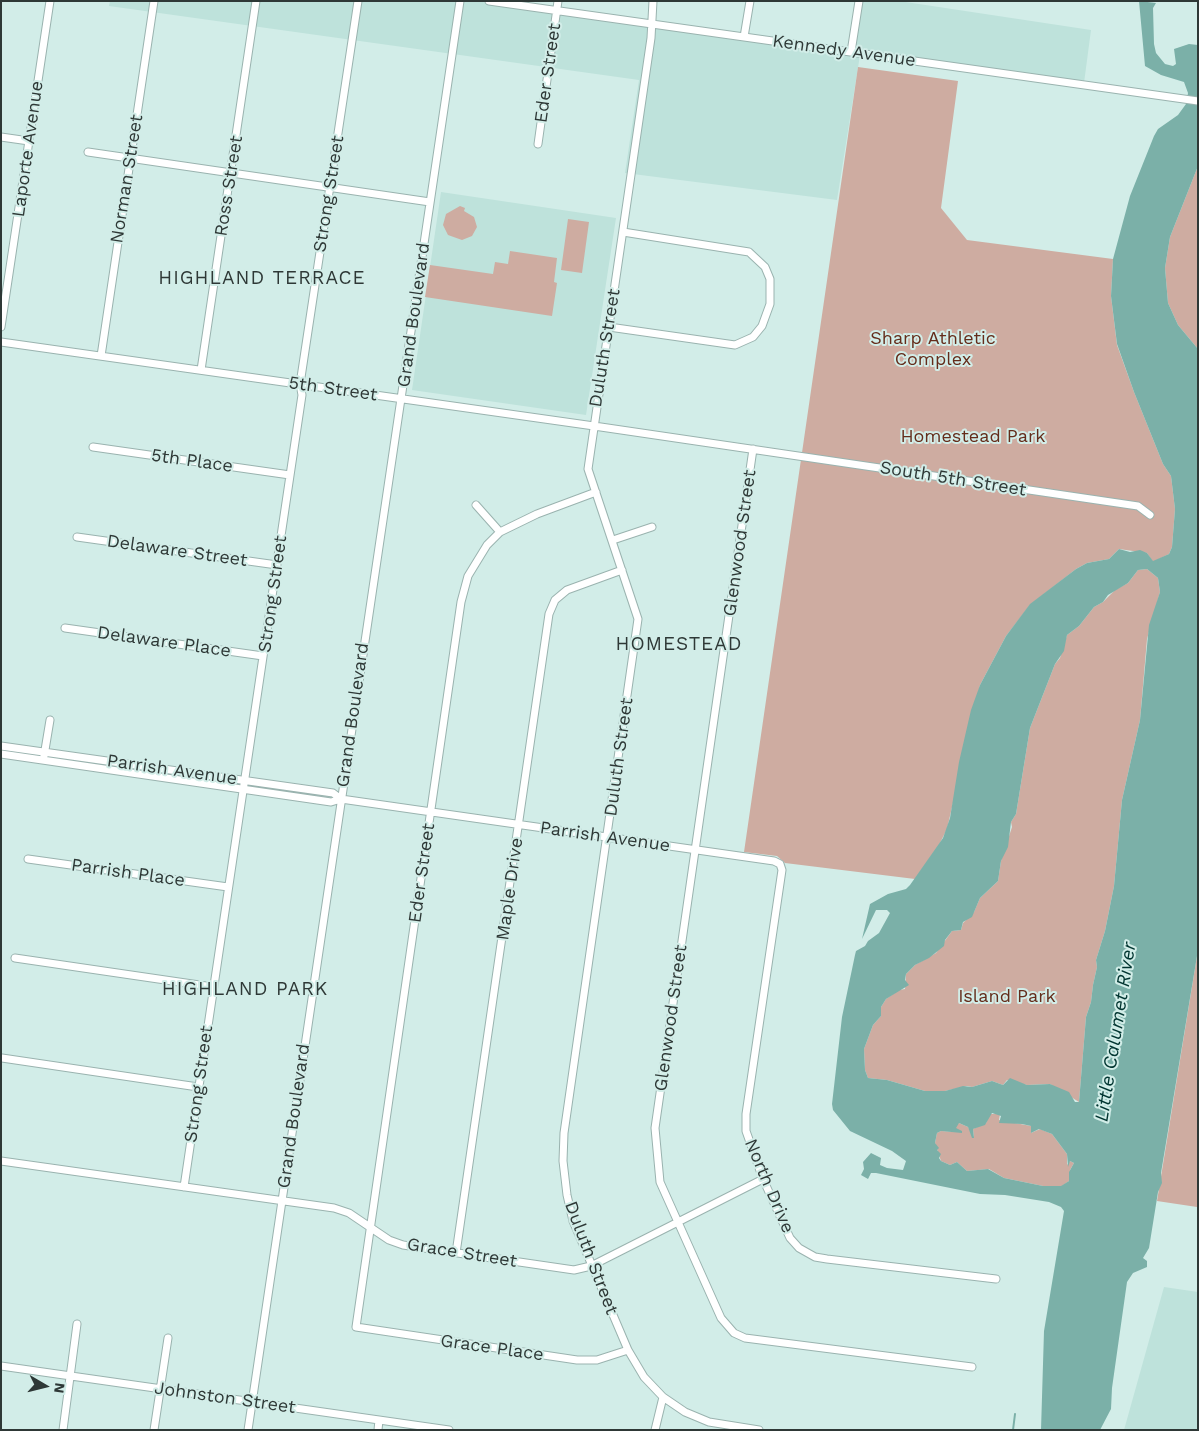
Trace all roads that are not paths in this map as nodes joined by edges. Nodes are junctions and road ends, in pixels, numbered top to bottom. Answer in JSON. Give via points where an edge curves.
{"nodes":[{"id":1,"x":50,"y":1,"type":"edge"},
{"id":2,"x":154,"y":1,"type":"edge"},
{"id":3,"x":256,"y":1,"type":"edge"},
{"id":4,"x":358,"y":1,"type":"edge"},
{"id":5,"x":460,"y":1,"type":"edge"},
{"id":6,"x":490,"y":1,"type":"edge"},
{"id":7,"x":558,"y":1,"type":"edge"},
{"id":8,"x":654,"y":1,"type":"edge"},
{"id":9,"x":750,"y":1,"type":"edge"},
{"id":10,"x":859,"y":1,"type":"edge"},
{"id":11,"x":557,"y":10,"type":"junction"},
{"id":12,"x":652,"y":24,"type":"junction"},
{"id":13,"x":744,"y":37,"type":"junction"},
{"id":14,"x":851,"y":52,"type":"junction"},
{"id":15,"x":1198,"y":101,"type":"edge"},
{"id":16,"x":1,"y":137,"type":"edge"},
{"id":17,"x":29,"y":141,"type":"junction"},
{"id":18,"x":538,"y":144,"type":"dead end"},
{"id":19,"x":88,"y":152,"type":"dead end"},
{"id":20,"x":130,"y":159,"type":"junction"},
{"id":21,"x":230,"y":174,"type":"junction"},
{"id":22,"x":330,"y":188,"type":"junction"},
{"id":23,"x":430,"y":202,"type":"junction"},
{"id":24,"x":622,"y":232,"type":"junction"},
{"id":25,"x":1,"y":327,"type":"edge"},
{"id":26,"x":609,"y":328,"type":"junction"},
{"id":27,"x":1,"y":342,"type":"edge"},
{"id":28,"x":101,"y":356,"type":"junction"},
{"id":29,"x":201,"y":370,"type":"junction"},
{"id":30,"x":300,"y":384,"type":"junction"},
{"id":31,"x":402,"y":399,"type":"junction"},
{"id":32,"x":594,"y":426,"type":"junction"},
{"id":33,"x":93,"y":447,"type":"dead end"},
{"id":34,"x":753,"y":449,"type":"junction"},
{"id":35,"x":290,"y":475,"type":"junction"},
{"id":36,"x":596,"y":492,"type":"junction"},
{"id":37,"x":476,"y":505,"type":"dead end"},
{"id":38,"x":1150,"y":514,"type":"dead end"},
{"id":39,"x":652,"y":527,"type":"dead end"},
{"id":40,"x":500,"y":532,"type":"junction"},
{"id":41,"x":77,"y":537,"type":"dead end"},
{"id":42,"x":613,"y":540,"type":"junction"},
{"id":43,"x":277,"y":565,"type":"junction"},
{"id":44,"x":622,"y":570,"type":"junction"},
{"id":45,"x":66,"y":628,"type":"dead end"},
{"id":46,"x":263,"y":656,"type":"junction"},
{"id":47,"x":50,"y":720,"type":"dead end"},
{"id":48,"x":1,"y":746,"type":"edge"},
{"id":49,"x":45,"y":752,"type":"junction"},
{"id":50,"x":1,"y":754,"type":"edge"},
{"id":51,"x":44,"y":761,"type":"junction"},
{"id":52,"x":245,"y":780,"type":"junction"},
{"id":53,"x":242,"y":789,"type":"junction"},
{"id":54,"x":341,"y":799,"type":"junction"},
{"id":55,"x":431,"y":812,"type":"junction"},
{"id":56,"x":519,"y":824,"type":"junction"},
{"id":57,"x":608,"y":837,"type":"junction"},
{"id":58,"x":696,"y":849,"type":"junction"},
{"id":59,"x":28,"y":859,"type":"dead end"},
{"id":60,"x":780,"y":864,"type":"joint"},
{"id":61,"x":228,"y":887,"type":"junction"},
{"id":62,"x":14,"y":958,"type":"dead end"},
{"id":63,"x":213,"y":987,"type":"junction"},
{"id":64,"x":2,"y":1058,"type":"edge"},
{"id":65,"x":198,"y":1087,"type":"junction"},
{"id":66,"x":1,"y":1161,"type":"edge"},
{"id":67,"x":763,"y":1179,"type":"junction"},
{"id":68,"x":184,"y":1187,"type":"junction"},
{"id":69,"x":282,"y":1200,"type":"junction"},
{"id":70,"x":677,"y":1222,"type":"junction"},
{"id":71,"x":370,"y":1226,"type":"junction"},
{"id":72,"x":456,"y":1252,"type":"junction"},
{"id":73,"x":592,"y":1266,"type":"junction"},
{"id":74,"x":996,"y":1279,"type":"dead end"},
{"id":75,"x":77,"y":1324,"type":"dead end"},
{"id":76,"x":356,"y":1327,"type":"joint"},
{"id":77,"x":168,"y":1338,"type":"dead end"},
{"id":78,"x":628,"y":1350,"type":"junction"},
{"id":79,"x":1,"y":1366,"type":"edge"},
{"id":80,"x":972,"y":1367,"type":"dead end"},
{"id":81,"x":70,"y":1376,"type":"junction"},
{"id":82,"x":160,"y":1389,"type":"junction"},
{"id":83,"x":663,"y":1397,"type":"junction"},
{"id":84,"x":252,"y":1402,"type":"junction"},
{"id":85,"x":379,"y":1420,"type":"junction"},
{"id":86,"x":62,"y":1430,"type":"edge"},
{"id":87,"x":154,"y":1430,"type":"edge"},
{"id":88,"x":248,"y":1430,"type":"edge"},
{"id":89,"x":378,"y":1430,"type":"edge"},
{"id":90,"x":449,"y":1430,"type":"edge"},
{"id":91,"x":655,"y":1430,"type":"edge"},
{"id":92,"x":759,"y":1430,"type":"edge"}],
"edges":[{"from":1,"to":17,"type":"street","name":"Laporte Avenue"},
{"from":2,"to":20,"type":"street","name":"Norman Street"},
{"from":3,"to":21,"type":"street","name":"Ross Street"},
{"from":4,"to":22,"type":"street","name":"Strong Street"},
{"from":5,"to":23,"type":"street","name":"Grand Boulevard"},
{"from":6,"to":11,"type":"street","name":"Kennedy Avenue"},
{"from":7,"to":11,"type":"street","name":"Eder Street"},
{"from":8,"to":12,"type":"street","name":"Duluth Street"},
{"from":9,"to":13,"type":"street"},
{"from":10,"to":14,"type":"street"},
{"from":11,"to":12,"type":"street","name":"Kennedy Avenue"},
{"from":11,"to":18,"type":"street","name":"Eder Street"},
{"from":12,"to":13,"type":"street","name":"Kennedy Avenue"},
{"from":12,"to":24,"type":"street","name":"Duluth Street"},
{"from":13,"to":14,"type":"street","name":"Kennedy Avenue"},
{"from":14,"to":15,"type":"street","name":"Kennedy Avenue"},
{"from":16,"to":17,"type":"street"},
{"from":17,"to":25,"type":"street","name":"Laporte Avenue"},
{"from":19,"to":20,"type":"street"},
{"from":20,"to":21,"type":"street"},
{"from":20,"to":28,"type":"street","name":"Norman Street"},
{"from":21,"to":22,"type":"street"},
{"from":21,"to":29,"type":"street","name":"Ross Street"},
{"from":22,"to":23,"type":"street"},
{"from":22,"to":30,"type":"street","name":"Strong Street"},
{"from":23,"to":31,"type":"street","name":"Grand Boulevard"},
{"from":24,"to":26,"type":"street","name":"Duluth Street"},
{"from":24,"to":26,"type":"street","via":[[749,252],[765,267],[770,279],[770,304],[762,326],[753,337],[735,346]]},
{"from":26,"to":32,"type":"street","name":"Duluth Street"},
{"from":27,"to":28,"type":"street","name":"5th Street"},
{"from":28,"to":29,"type":"street","name":"5th Street"},
{"from":29,"to":30,"type":"street","name":"5th Street"},
{"from":30,"to":31,"type":"street","name":"5th Street"},
{"from":30,"to":35,"type":"street","name":"Strong Street","via":[[302,395]]},
{"from":31,"to":32,"type":"street","name":"5th Street"},
{"from":31,"to":54,"type":"street","name":"Grand Boulevard"},
{"from":32,"to":34,"type":"street","name":"5th Street"},
{"from":32,"to":36,"type":"street","name":"Duluth Street","via":[[588,469]]},
{"from":33,"to":35,"type":"street","name":"5th Place"},
{"from":34,"to":38,"type":"street","name":"South 5th Street","via":[[1138,506]]},
{"from":34,"to":58,"type":"street","name":"Glenwood Street"},
{"from":35,"to":43,"type":"street","name":"Strong Street"},
{"from":36,"to":40,"type":"street","name":"Eder Street"},
{"from":36,"to":42,"type":"street","name":"Duluth Street"},
{"from":37,"to":40,"type":"street"},
{"from":39,"to":42,"type":"street"},
{"from":40,"to":55,"type":"street","name":"Eder Street","via":[[472,568],[461,602]]},
{"from":41,"to":43,"type":"street","name":"Delaware Street"},
{"from":42,"to":44,"type":"street","name":"Duluth Street"},
{"from":43,"to":46,"type":"street","name":"Strong Street"},
{"from":44,"to":56,"type":"street","name":"Maple Drive","via":[[567,590],[551,608]]},
{"from":44,"to":57,"type":"street","name":"Duluth Street","via":[[638,619]]},
{"from":45,"to":46,"type":"street","name":"Delaware Place"},
{"from":46,"to":52,"type":"street","name":"Strong Street"},
{"from":47,"to":49,"type":"street"},
{"from":48,"to":49,"type":"street","name":"Parrish Avenue"},
{"from":49,"to":51,"type":"street"},
{"from":49,"to":52,"type":"street","name":"Parrish Avenue"},
{"from":50,"to":51,"type":"street","name":"Parrish Avenue"},
{"from":51,"to":53,"type":"street","name":"Parrish Avenue"},
{"from":52,"to":53,"type":"street","name":"Strong Street"},
{"from":52,"to":54,"type":"street","name":"Parrish Avenue","via":[[333,793]]},
{"from":53,"to":54,"type":"street","name":"Parrish Avenue","via":[[331,802]]},
{"from":53,"to":61,"type":"street","name":"Strong Street"},
{"from":54,"to":55,"type":"street","name":"Parrish Avenue"},
{"from":54,"to":69,"type":"street","name":"Grand Boulevard"},
{"from":55,"to":56,"type":"street","name":"Parrish Avenue"},
{"from":55,"to":71,"type":"street","name":"Eder Street"},
{"from":56,"to":57,"type":"street","name":"Parrish Avenue"},
{"from":56,"to":72,"type":"street","name":"Maple Drive"},
{"from":57,"to":58,"type":"street","name":"Parrish Avenue"},
{"from":57,"to":73,"type":"street","name":"Duluth Street","via":[[564,1133],[567,1194],[573,1221]]},
{"from":58,"to":60,"type":"street","name":"Parrish Avenue"},
{"from":58,"to":70,"type":"street","name":"Glenwood Street","via":[[655,1128],[660,1182]]},
{"from":59,"to":61,"type":"street","name":"Parrish Place"},
{"from":60,"to":67,"type":"street","name":"North Drive","via":[[782,870],[746,1114],[750,1147]]},
{"from":61,"to":63,"type":"street","name":"Strong Street"},
{"from":62,"to":63,"type":"street"},
{"from":63,"to":65,"type":"street","name":"Strong Street"},
{"from":64,"to":65,"type":"street"},
{"from":65,"to":68,"type":"street","name":"Strong Street"},
{"from":66,"to":68,"type":"street","name":"Grace Street"},
{"from":67,"to":70,"type":"street","name":"Grace Street"},
{"from":67,"to":74,"type":"street","name":"North Drive","via":[[790,1238],[815,1256]]},
{"from":68,"to":69,"type":"street","name":"Grace Street"},
{"from":69,"to":71,"type":"street","name":"Grace Street","via":[[334,1208]]},
{"from":69,"to":84,"type":"street","name":"Grand Boulevard"},
{"from":70,"to":73,"type":"street","name":"Grace Street"},
{"from":70,"to":80,"type":"street","name":"Glenwood Street","via":[[721,1318],[734,1333],[745,1338]]},
{"from":71,"to":72,"type":"street","name":"Grace Street","via":[[403,1245]]},
{"from":71,"to":76,"type":"street","name":"Eder Street"},
{"from":72,"to":73,"type":"street","name":"Grace Street","via":[[574,1270]]},
{"from":73,"to":78,"type":"street","name":"Duluth Street"},
{"from":75,"to":81,"type":"street"},
{"from":76,"to":78,"type":"street","name":"Grace Place","via":[[577,1360],[597,1360]]},
{"from":77,"to":82,"type":"street"},
{"from":78,"to":83,"type":"street","name":"Duluth Street","via":[[644,1377]]},
{"from":79,"to":81,"type":"street","name":"Johnston Street"},
{"from":81,"to":82,"type":"street","name":"Johnston Street"},
{"from":81,"to":86,"type":"street"},
{"from":82,"to":84,"type":"street","name":"Johnston Street"},
{"from":82,"to":87,"type":"street"},
{"from":83,"to":91,"type":"street"},
{"from":83,"to":92,"type":"street","name":"Duluth Street","via":[[685,1412],[709,1422]]},
{"from":84,"to":85,"type":"street","name":"Johnston Street"},
{"from":84,"to":88,"type":"street","name":"Grand Boulevard"},
{"from":85,"to":89,"type":"street"},
{"from":85,"to":90,"type":"street","name":"Johnston Street"}]}
